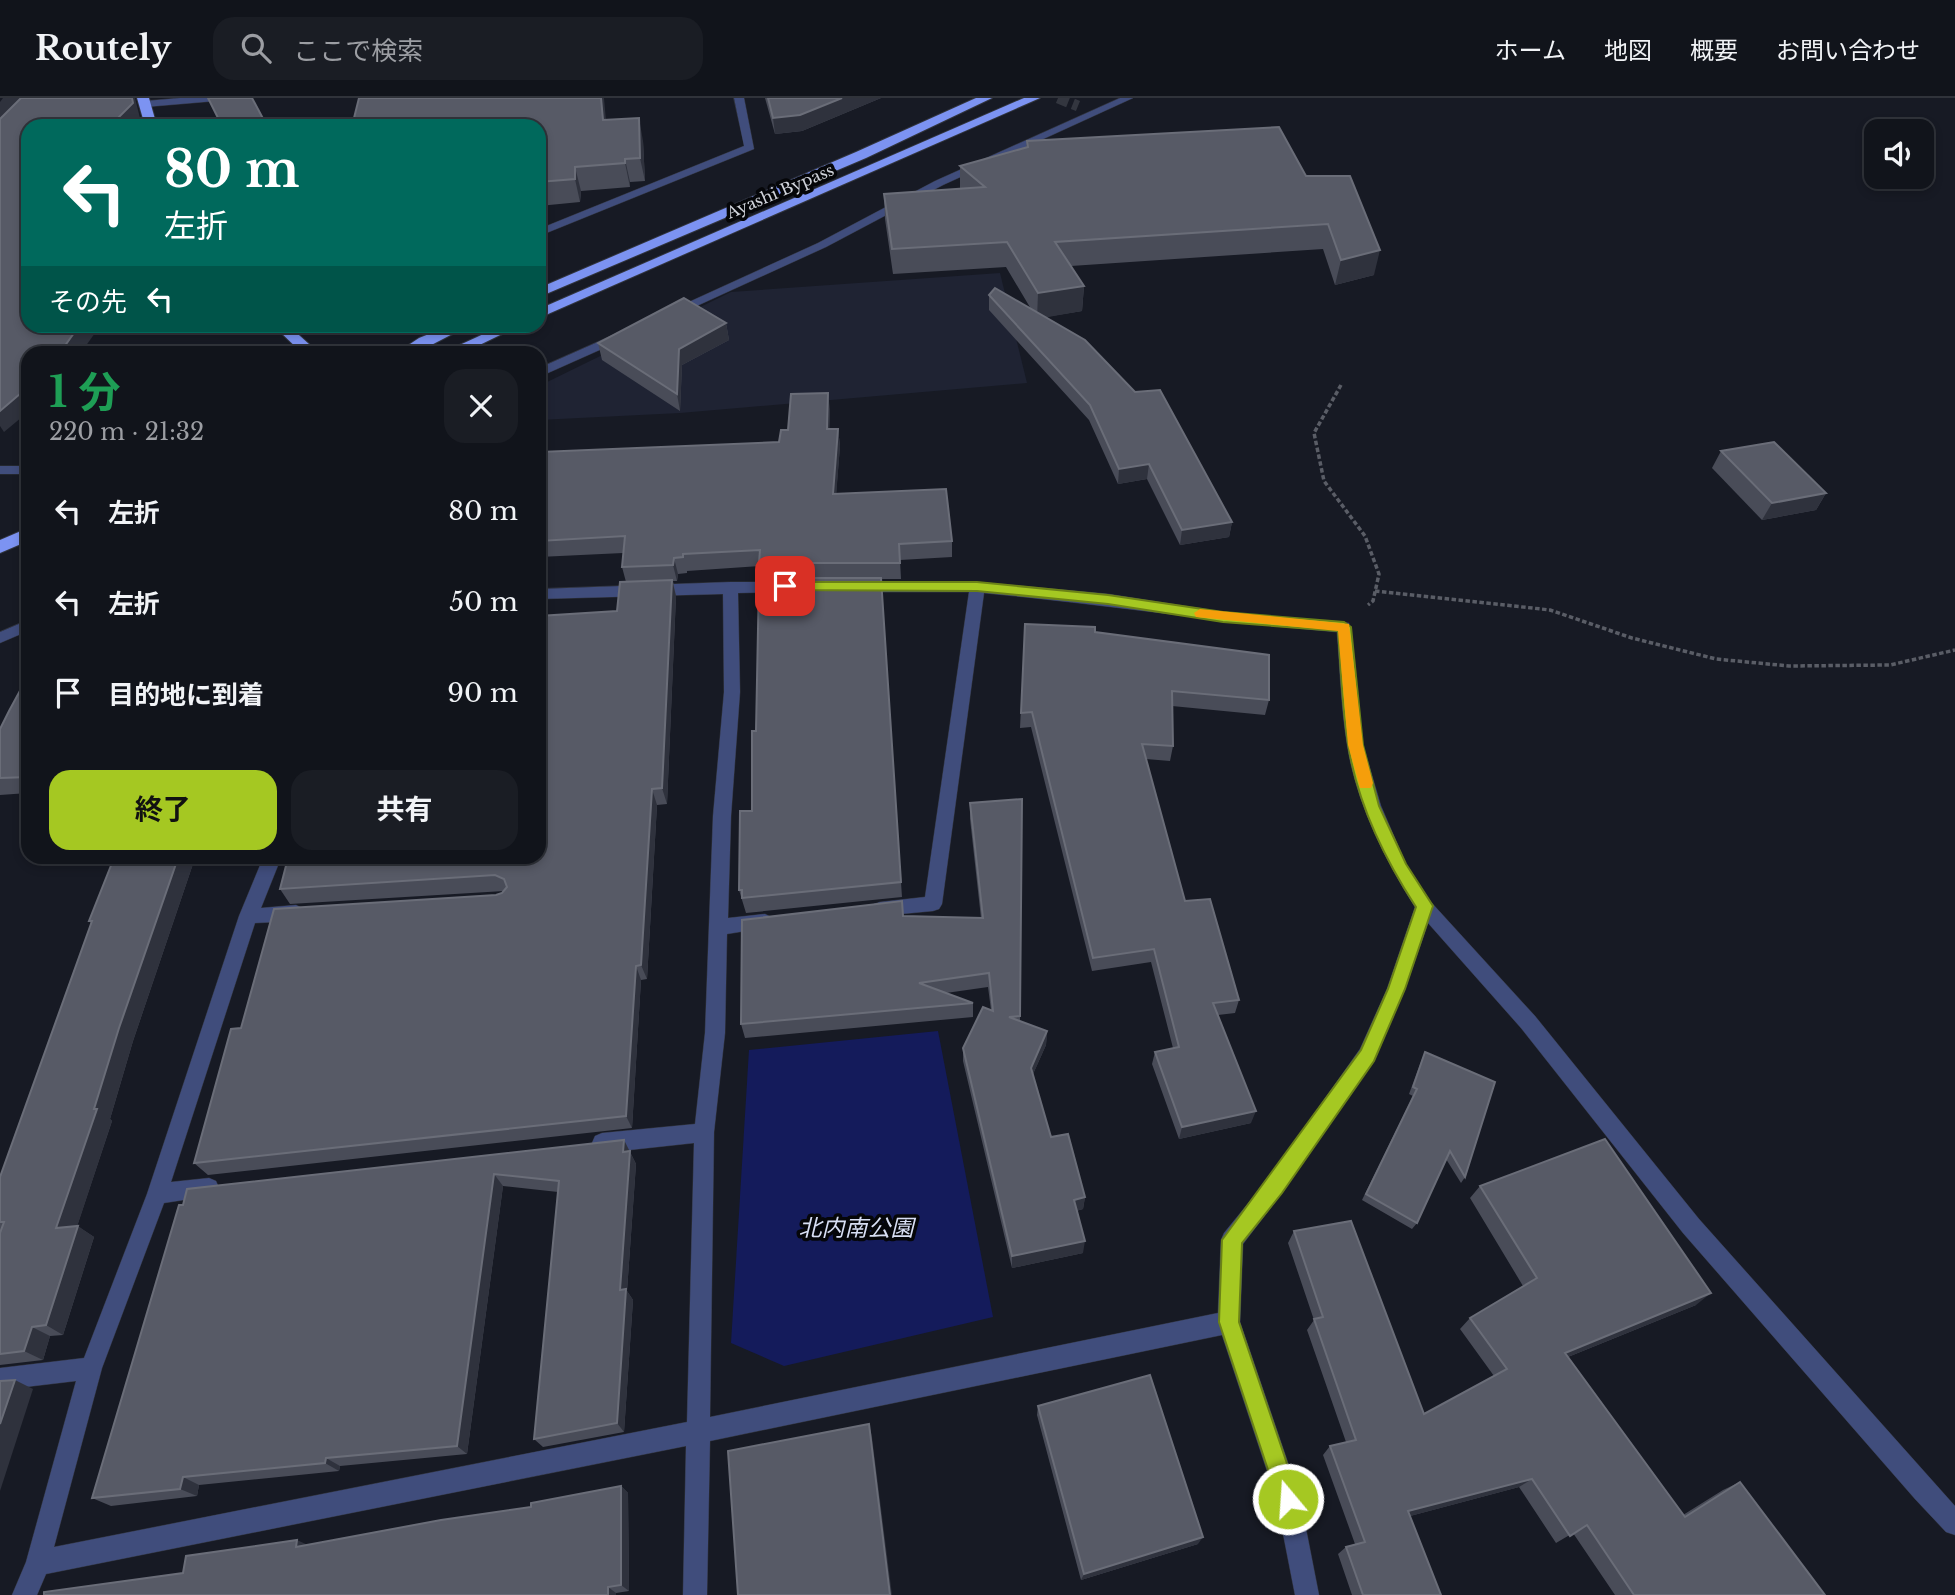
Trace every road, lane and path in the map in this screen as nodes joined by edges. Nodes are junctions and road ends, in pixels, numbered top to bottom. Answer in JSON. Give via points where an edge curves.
{"nodes":[{"id":1,"x":216,"y":98,"type":"edge"},
{"id":2,"x":739,"y":98,"type":"edge"},
{"id":3,"x":986,"y":98,"type":"edge"},
{"id":4,"x":1034,"y":98,"type":"edge"},
{"id":5,"x":1128,"y":98,"type":"edge"},
{"id":6,"x":144,"y":101,"type":"edge"},
{"id":7,"x":1078,"y":106,"type":"tunnel mouth"},
{"id":8,"x":1098,"y":113,"type":"junction"},
{"id":9,"x":149,"y":119,"type":"edge"},
{"id":10,"x":546,"y":230,"type":"edge"},
{"id":11,"x":546,"y":290,"type":"edge"},
{"id":12,"x":546,"y":311,"type":"edge"},
{"id":13,"x":662,"y":317,"type":"edge"},
{"id":14,"x":289,"y":333,"type":"edge"},
{"id":15,"x":444,"y":333,"type":"edge"},
{"id":16,"x":496,"y":333,"type":"edge"},
{"id":17,"x":625,"y":334,"type":"edge"},
{"id":18,"x":304,"y":346,"type":"edge"},
{"id":19,"x":416,"y":346,"type":"edge"},
{"id":20,"x":466,"y":346,"type":"edge"},
{"id":21,"x":546,"y":370,"type":"edge"},
{"id":22,"x":1341,"y":385,"type":"dead end"},
{"id":23,"x":0,"y":470,"type":"edge"},
{"id":24,"x":19,"y":470,"type":"dead end"},
{"id":25,"x":21,"y":537,"type":"edge"},
{"id":26,"x":0,"y":547,"type":"edge"},
{"id":27,"x":730,"y":586,"type":"junction"},
{"id":28,"x":799,"y":586,"type":"edge"},
{"id":29,"x":840,"y":586,"type":"edge"},
{"id":30,"x":977,"y":586,"type":"junction"},
{"id":31,"x":1375,"y":591,"type":"junction"},
{"id":32,"x":546,"y":594,"type":"edge"},
{"id":33,"x":1344,"y":627,"type":"junction"},
{"id":34,"x":21,"y":628,"type":"edge"},
{"id":35,"x":0,"y":638,"type":"edge"},
{"id":36,"x":1955,"y":650,"type":"edge"},
{"id":37,"x":270,"y":864,"type":"edge"},
{"id":38,"x":1424,"y":906,"type":"junction"},
{"id":39,"x":865,"y":911,"type":"edge"},
{"id":40,"x":315,"y":912,"type":"edge"},
{"id":41,"x":248,"y":916,"type":"junction"},
{"id":42,"x":784,"y":920,"type":"edge"},
{"id":43,"x":717,"y":927,"type":"junction"},
{"id":44,"x":704,"y":1132,"type":"junction"},
{"id":45,"x":581,"y":1146,"type":"edge"},
{"id":46,"x":225,"y":1186,"type":"edge"},
{"id":47,"x":157,"y":1194,"type":"junction"},
{"id":48,"x":1229,"y":1322,"type":"junction"},
{"id":49,"x":92,"y":1368,"type":"junction"},
{"id":50,"x":0,"y":1379,"type":"edge"},
{"id":51,"x":701,"y":1432,"type":"junction"},
{"id":52,"x":1955,"y":1523,"type":"edge"},
{"id":53,"x":38,"y":1563,"type":"junction"},
{"id":54,"x":24,"y":1595,"type":"edge"},
{"id":55,"x":695,"y":1595,"type":"edge"},
{"id":56,"x":1307,"y":1595,"type":"edge"}],
"edges":[{"from":1,"to":6,"type":"street"},
{"from":2,"to":10,"type":"street","via":[[750,147]]},
{"from":3,"to":11,"type":"highway","name":"Ayashi Bypass"},
{"from":4,"to":12,"type":"highway","name":"Ayashi Bypass"},
{"from":5,"to":8,"type":"street"},
{"from":6,"to":9,"type":"highway"},
{"from":7,"to":8,"type":"street"},
{"from":8,"to":13,"type":"street","via":[[939,183],[822,245]]},
{"from":14,"to":18,"type":"highway"},
{"from":15,"to":19,"type":"highway"},
{"from":16,"to":20,"type":"highway"},
{"from":17,"to":21,"type":"street"},
{"from":22,"to":31,"type":"path","via":[[1314,433],[1324,481],[1365,536],[1379,574]]},
{"from":23,"to":24,"type":"street"},
{"from":25,"to":26,"type":"highway"},
{"from":27,"to":28,"type":"street"},
{"from":27,"to":32,"type":"street"},
{"from":27,"to":43,"type":"street","via":[[732,692]]},
{"from":29,"to":30,"type":"street"},
{"from":30,"to":33,"type":"street"},
{"from":30,"to":39,"type":"street","via":[[933,904]]},
{"from":31,"to":33,"type":"path","via":[[1373,601]]},
{"from":31,"to":36,"type":"path","via":[[1550,610],[1632,638],[1716,659],[1789,666],[1890,665]]},
{"from":33,"to":38,"type":"street","via":[[1355,745],[1372,806],[1399,867]]},
{"from":34,"to":35,"type":"street"},
{"from":37,"to":41,"type":"street"},
{"from":38,"to":48,"type":"street","via":[[1396,989],[1367,1055],[1232,1240]]},
{"from":38,"to":52,"type":"street","via":[[1528,1022],[1690,1226]]},
{"from":40,"to":41,"type":"street"},
{"from":41,"to":47,"type":"street"},
{"from":42,"to":43,"type":"street"},
{"from":43,"to":44,"type":"street","via":[[715,1033]]},
{"from":44,"to":45,"type":"street"},
{"from":44,"to":51,"type":"street"},
{"from":46,"to":47,"type":"street"},
{"from":47,"to":49,"type":"street"},
{"from":48,"to":51,"type":"street"},
{"from":48,"to":56,"type":"street","via":[[1288,1499]]},
{"from":49,"to":50,"type":"street"},
{"from":49,"to":53,"type":"street"},
{"from":51,"to":53,"type":"street"},
{"from":51,"to":55,"type":"street"},
{"from":53,"to":54,"type":"street"}]}
